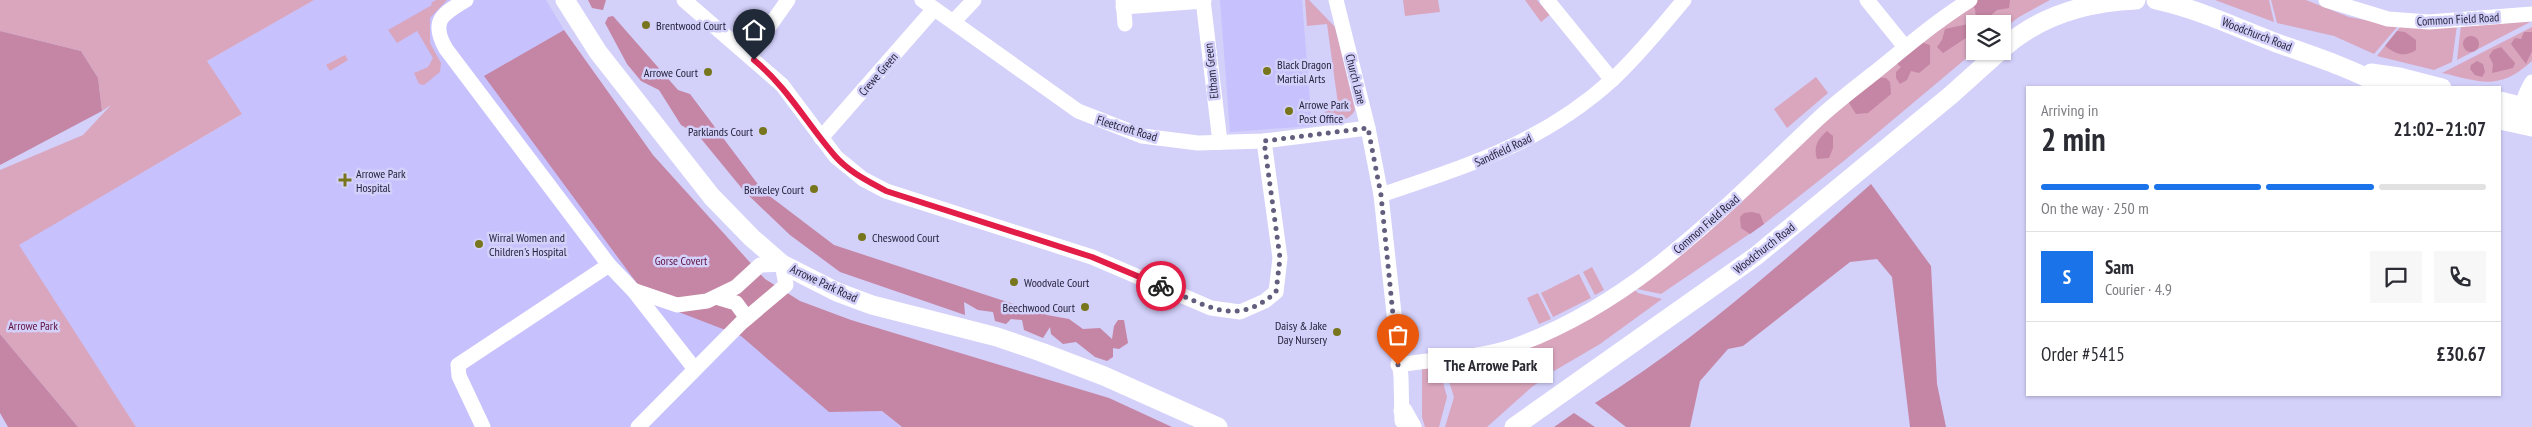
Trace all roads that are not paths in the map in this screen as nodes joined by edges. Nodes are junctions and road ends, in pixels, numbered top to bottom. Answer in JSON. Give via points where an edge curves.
{"nodes":[{"id":1,"x":466,"y":0,"type":"edge"},
{"id":2,"x":565,"y":0,"type":"edge"},
{"id":3,"x":684,"y":0,"type":"edge"},
{"id":4,"x":788,"y":0,"type":"edge"},
{"id":5,"x":974,"y":0,"type":"edge"},
{"id":6,"x":1204,"y":0,"type":"edge"},
{"id":7,"x":1336,"y":0,"type":"edge"},
{"id":8,"x":1547,"y":0,"type":"edge"},
{"id":9,"x":1684,"y":0,"type":"edge"},
{"id":10,"x":1867,"y":0,"type":"edge"},
{"id":11,"x":1970,"y":0,"type":"edge"},
{"id":12,"x":2136,"y":0,"type":"edge"},
{"id":13,"x":2156,"y":0,"type":"edge"},
{"id":14,"x":2326,"y":0,"type":"edge"},
{"id":15,"x":1123,"y":3,"type":"edge"},
{"id":16,"x":928,"y":4,"type":"edge"},
{"id":17,"x":2532,"y":14,"type":"edge"},
{"id":18,"x":954,"y":22,"type":"junction"},
{"id":19,"x":1125,"y":24,"type":"dead end"},
{"id":20,"x":764,"y":34,"type":"dead end"},
{"id":21,"x":2011,"y":41,"type":"edge"},
{"id":22,"x":1905,"y":47,"type":"junction"},
{"id":23,"x":1990,"y":60,"type":"edge"},
{"id":24,"x":2357,"y":72,"type":"junction"},
{"id":25,"x":1612,"y":80,"type":"junction"},
{"id":26,"x":2532,"y":82,"type":"edge"},
{"id":27,"x":2384,"y":86,"type":"edge"},
{"id":28,"x":2434,"y":86,"type":"edge"},
{"id":29,"x":2501,"y":102,"type":"edge"},
{"id":30,"x":2529,"y":112,"type":"edge"},
{"id":31,"x":2501,"y":120,"type":"edge"},
{"id":32,"x":2532,"y":127,"type":"edge"},
{"id":33,"x":1368,"y":128,"type":"junction"},
{"id":34,"x":821,"y":138,"type":"junction"},
{"id":35,"x":1264,"y":141,"type":"junction"},
{"id":36,"x":1220,"y":142,"type":"junction"},
{"id":37,"x":1381,"y":195,"type":"junction"},
{"id":38,"x":782,"y":264,"type":"junction"},
{"id":39,"x":609,"y":265,"type":"junction"},
{"id":40,"x":633,"y":290,"type":"junction"},
{"id":41,"x":716,"y":297,"type":"junction"},
{"id":42,"x":747,"y":318,"type":"junction"},
{"id":43,"x":1398,"y":365,"type":"junction"},
{"id":44,"x":694,"y":368,"type":"junction"},
{"id":45,"x":1532,"y":414,"type":"junction"},
{"id":46,"x":1405,"y":422,"type":"edge"},
{"id":47,"x":483,"y":427,"type":"edge"},
{"id":48,"x":638,"y":427,"type":"edge"},
{"id":49,"x":1218,"y":427,"type":"edge"},
{"id":50,"x":1514,"y":427,"type":"edge"},
{"id":51,"x":1518,"y":427,"type":"edge"}],
"edges":[{"from":1,"to":39,"type":"street","via":[[448,11],[439,22],[438,35],[462,73]]},
{"from":2,"to":38,"type":"main road","name":"Arrowe Park Road","via":[[598,52],[712,197]]},
{"from":3,"to":34,"type":"street","via":[[782,85]]},
{"from":4,"to":20,"type":"street"},
{"from":5,"to":18,"type":"street"},
{"from":6,"to":15,"type":"street"},
{"from":6,"to":36,"type":"street","name":"Eltham Green"},
{"from":7,"to":33,"type":"street","name":"Church Lane"},
{"from":8,"to":25,"type":"street"},
{"from":9,"to":25,"type":"street","name":"Sandfield Road"},
{"from":10,"to":22,"type":"street"},
{"from":11,"to":22,"type":"street","name":"Common Field Road"},
{"from":12,"to":21,"type":"main road","name":"Woodchurch Road","via":[[2073,9],[2022,32]]},
{"from":13,"to":24,"type":"main road","name":"Woodchurch Road","via":[[2191,8]]},
{"from":14,"to":17,"type":"street","name":"Common Field Road","via":[[2388,19],[2429,22]]},
{"from":15,"to":19,"type":"street"},
{"from":16,"to":18,"type":"street","name":"Fleetcroft Road"},
{"from":16,"to":34,"type":"street","name":"Crewe Green"},
{"from":18,"to":36,"type":"street","name":"Fleetcroft Road","via":[[1078,112],[1142,136],[1198,143]]},
{"from":22,"to":43,"type":"street","name":"Common Field Road","via":[[1820,117],[1733,201],[1658,266],[1612,297],[1563,326],[1513,346]]},
{"from":23,"to":45,"type":"main road","name":"Woodchurch Road","via":[[1756,256]]},
{"from":24,"to":27,"type":"main road","name":"Woodchurch Road"},
{"from":24,"to":28,"type":"main road","name":"Woodchurch Road","via":[[2400,77]]},
{"from":25,"to":37,"type":"street","name":"Sandfield Road","via":[[1560,119],[1504,151]]},
{"from":26,"to":30,"type":"street","via":[[2526,93]]},
{"from":29,"to":30,"type":"main road"},
{"from":31,"to":32,"type":"main road"},
{"from":33,"to":35,"type":"street","name":"Fleetcroft Road"},
{"from":33,"to":37,"type":"street","name":"Church Lane"},
{"from":34,"to":35,"type":"street","via":[[849,169],[886,191],[1092,257],[1211,308],[1240,312],[1266,302],[1276,292],[1279,275],[1280,258]]},
{"from":35,"to":36,"type":"street","name":"Fleetcroft Road"},
{"from":37,"to":43,"type":"street","name":"Church Lane"},
{"from":38,"to":41,"type":"street","via":[[760,265],[736,287]]},
{"from":38,"to":42,"type":"street","via":[[786,285]]},
{"from":38,"to":49,"type":"main road","name":"Arrowe Park Road","via":[[837,292],[872,305],[997,337],[1104,376]]},
{"from":39,"to":40,"type":"street"},
{"from":39,"to":47,"type":"street","via":[[458,365],[459,376]]},
{"from":40,"to":41,"type":"street","via":[[677,305],[707,302]]},
{"from":40,"to":44,"type":"street"},
{"from":41,"to":42,"type":"street","via":[[736,303]]},
{"from":42,"to":44,"type":"street"},
{"from":43,"to":46,"type":"street","name":"Church Lane"},
{"from":44,"to":48,"type":"street"},
{"from":45,"to":50,"type":"main road","name":"Woodchurch Road"},
{"from":45,"to":51,"type":"main road"}]}
